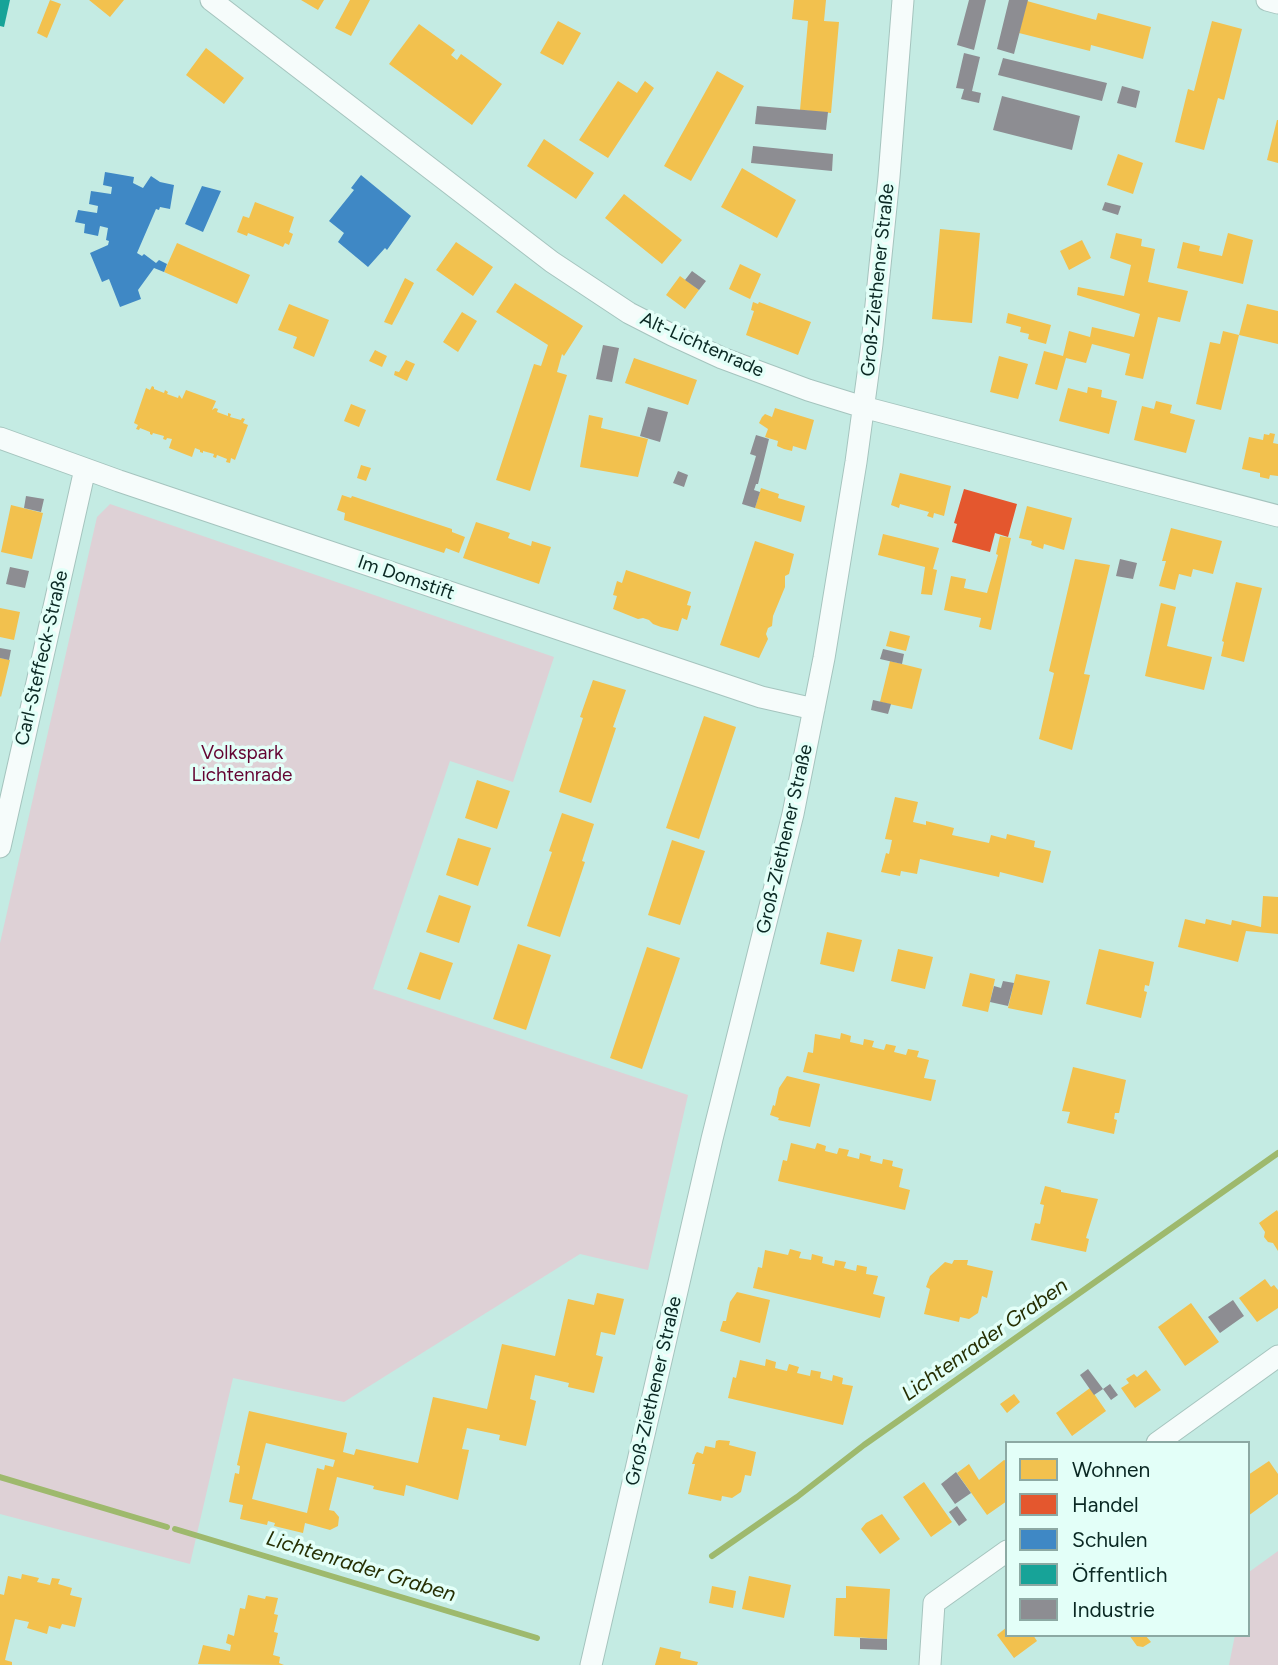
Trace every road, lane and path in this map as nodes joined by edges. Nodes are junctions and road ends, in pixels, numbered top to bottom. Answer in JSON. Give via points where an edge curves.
{"nodes":[{"id":1,"x":211,"y":0,"type":"edge"},
{"id":2,"x":903,"y":0,"type":"edge"},
{"id":3,"x":1267,"y":0,"type":"edge"},
{"id":4,"x":1278,"y":3,"type":"edge"},
{"id":5,"x":863,"y":407,"type":"junction"},
{"id":6,"x":0,"y":438,"type":"edge"},
{"id":7,"x":85,"y":469,"type":"junction"},
{"id":8,"x":1278,"y":516,"type":"edge"},
{"id":9,"x":814,"y":709,"type":"junction"},
{"id":10,"x":0,"y":847,"type":"edge"},
{"id":11,"x":1278,"y":1356,"type":"edge"},
{"id":12,"x":1160,"y":1441,"type":"edge"},
{"id":13,"x":1005,"y":1552,"type":"edge"},
{"id":14,"x":592,"y":1665,"type":"edge"},
{"id":15,"x":930,"y":1665,"type":"edge"}],
"edges":[{"from":1,"to":5,"type":"street","name":"Alt-Lichtenrade","via":[[520,237],[629,313],[722,358]]},
{"from":2,"to":5,"type":"street","name":"Groß-Ziethener Straße","via":[[887,202]]},
{"from":3,"to":4,"type":"street"},
{"from":5,"to":8,"type":"street","name":"Alt-Lichtenrade"},
{"from":5,"to":9,"type":"street","name":"Groß-Ziethener Straße"},
{"from":6,"to":7,"type":"street","name":"Im Domstift"},
{"from":7,"to":9,"type":"street","name":"Im Domstift","via":[[764,698]]},
{"from":7,"to":10,"type":"street","name":"Carl-Steffeck-Straße"},
{"from":9,"to":14,"type":"street","name":"Groß-Ziethener Straße"},
{"from":11,"to":12,"type":"street"},
{"from":13,"to":15,"type":"street","via":[[934,1603]]}]}
